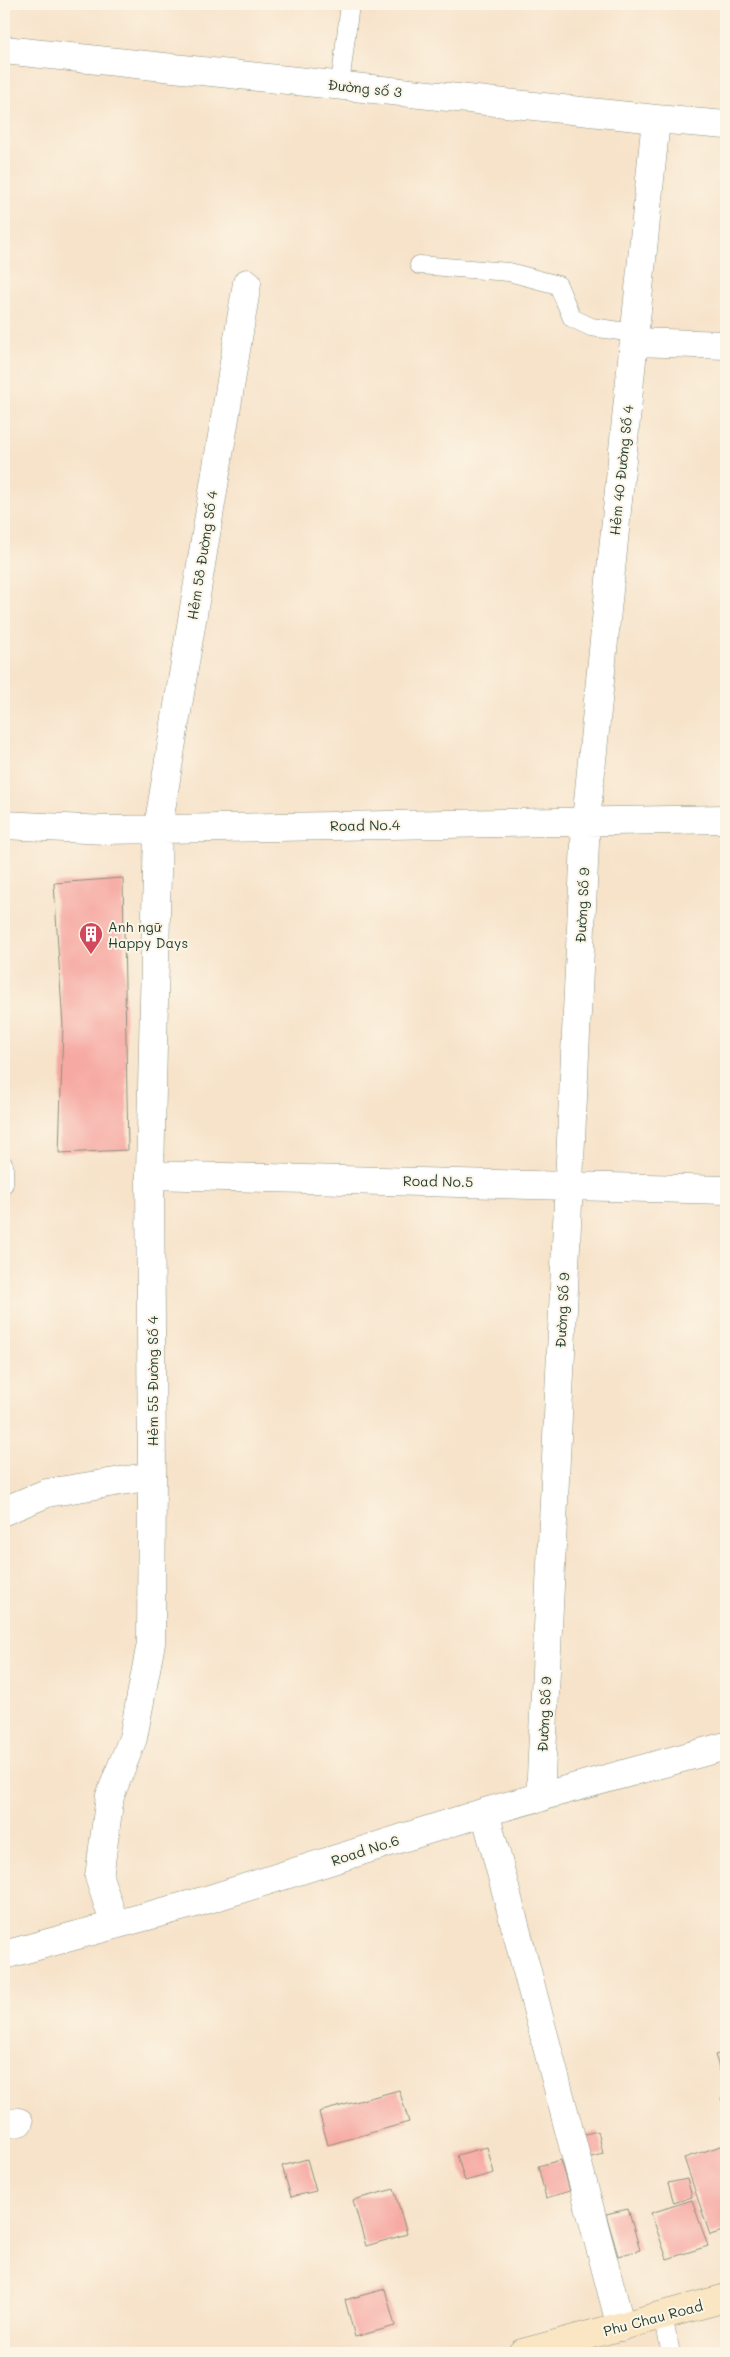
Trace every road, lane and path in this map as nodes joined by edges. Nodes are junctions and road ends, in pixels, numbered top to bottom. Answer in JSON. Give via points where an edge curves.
{"nodes":[{"id":1,"x":350,"y":4,"type":"edge"},
{"id":2,"x":4,"y":50,"type":"edge"},
{"id":3,"x":340,"y":86,"type":"junction"},
{"id":4,"x":656,"y":119,"type":"junction"},
{"id":5,"x":726,"y":124,"type":"edge"},
{"id":6,"x":419,"y":265,"type":"dead end"},
{"id":7,"x":247,"y":283,"type":"dead end"},
{"id":8,"x":634,"y":338,"type":"junction"},
{"id":9,"x":726,"y":345,"type":"edge"},
{"id":10,"x":726,"y":819,"type":"edge"},
{"id":11,"x":586,"y":821,"type":"junction"},
{"id":12,"x":4,"y":825,"type":"edge"},
{"id":13,"x":158,"y":828,"type":"junction"},
{"id":14,"x":4,"y":1165,"type":"edge"},
{"id":15,"x":150,"y":1175,"type":"junction"},
{"id":16,"x":4,"y":1184,"type":"edge"},
{"id":17,"x":568,"y":1184,"type":"junction"},
{"id":18,"x":726,"y":1190,"type":"edge"},
{"id":19,"x":152,"y":1476,"type":"junction"},
{"id":20,"x":4,"y":1511,"type":"edge"},
{"id":21,"x":726,"y":1746,"type":"edge"},
{"id":22,"x":540,"y":1798,"type":"junction"},
{"id":23,"x":484,"y":1812,"type":"junction"},
{"id":24,"x":115,"y":1925,"type":"junction"},
{"id":25,"x":4,"y":1955,"type":"edge"},
{"id":26,"x":726,"y":2298,"type":"edge"},
{"id":27,"x":663,"y":2316,"type":"junction"},
{"id":28,"x":620,"y":2328,"type":"junction"},
{"id":29,"x":522,"y":2353,"type":"edge"},
{"id":30,"x":671,"y":2353,"type":"edge"}],
"edges":[{"from":1,"to":3,"type":"lane"},
{"from":2,"to":3,"type":"street","name":"Đường số 3"},
{"from":3,"to":4,"type":"street","name":"Đường số 3"},
{"from":4,"to":5,"type":"street","name":"Đường số 3"},
{"from":4,"to":8,"type":"street","name":"Hẻm 40 Đường Số 4"},
{"from":6,"to":8,"type":"lane","via":[[509,272],[558,285],[572,318],[591,327]]},
{"from":7,"to":13,"type":"street","name":"Hẻm 58 Đường Số 4"},
{"from":8,"to":9,"type":"street"},
{"from":8,"to":11,"type":"street","name":"Hẻm 40 Đường Số 4"},
{"from":10,"to":11,"type":"street","name":"Road No.4"},
{"from":11,"to":13,"type":"street","name":"Road No.4"},
{"from":11,"to":17,"type":"street","name":"Đường Số 9"},
{"from":12,"to":13,"type":"street","name":"Road No.4","via":[[105,830]]},
{"from":13,"to":15,"type":"street","name":"Hẻm 55 Đường Số 4"},
{"from":14,"to":16,"type":"lane"},
{"from":15,"to":17,"type":"street","name":"Road No.5"},
{"from":15,"to":19,"type":"street","name":"Hẻm 55 Đường Số 4"},
{"from":17,"to":18,"type":"street","name":"Road No.5"},
{"from":17,"to":22,"type":"street","name":"Đường Số 9"},
{"from":19,"to":20,"type":"street","via":[[46,1493]]},
{"from":19,"to":24,"type":"street","name":"Hẻm 55 Đường Số 4","via":[[151,1643],[133,1738],[110,1796],[99,1877]]},
{"from":21,"to":22,"type":"street","name":"Road No.6"},
{"from":22,"to":23,"type":"street","name":"Road No.6"},
{"from":23,"to":24,"type":"street","name":"Road No.6","via":[[204,1902]]},
{"from":23,"to":28,"type":"street"},
{"from":24,"to":25,"type":"street","name":"Road No.6"},
{"from":26,"to":27,"type":"street","name":"Phu Chau Road"},
{"from":27,"to":28,"type":"street","name":"Phu Chau Road"},
{"from":27,"to":30,"type":"lane"},
{"from":28,"to":29,"type":"street","name":"Phu Chau Road"}]}
